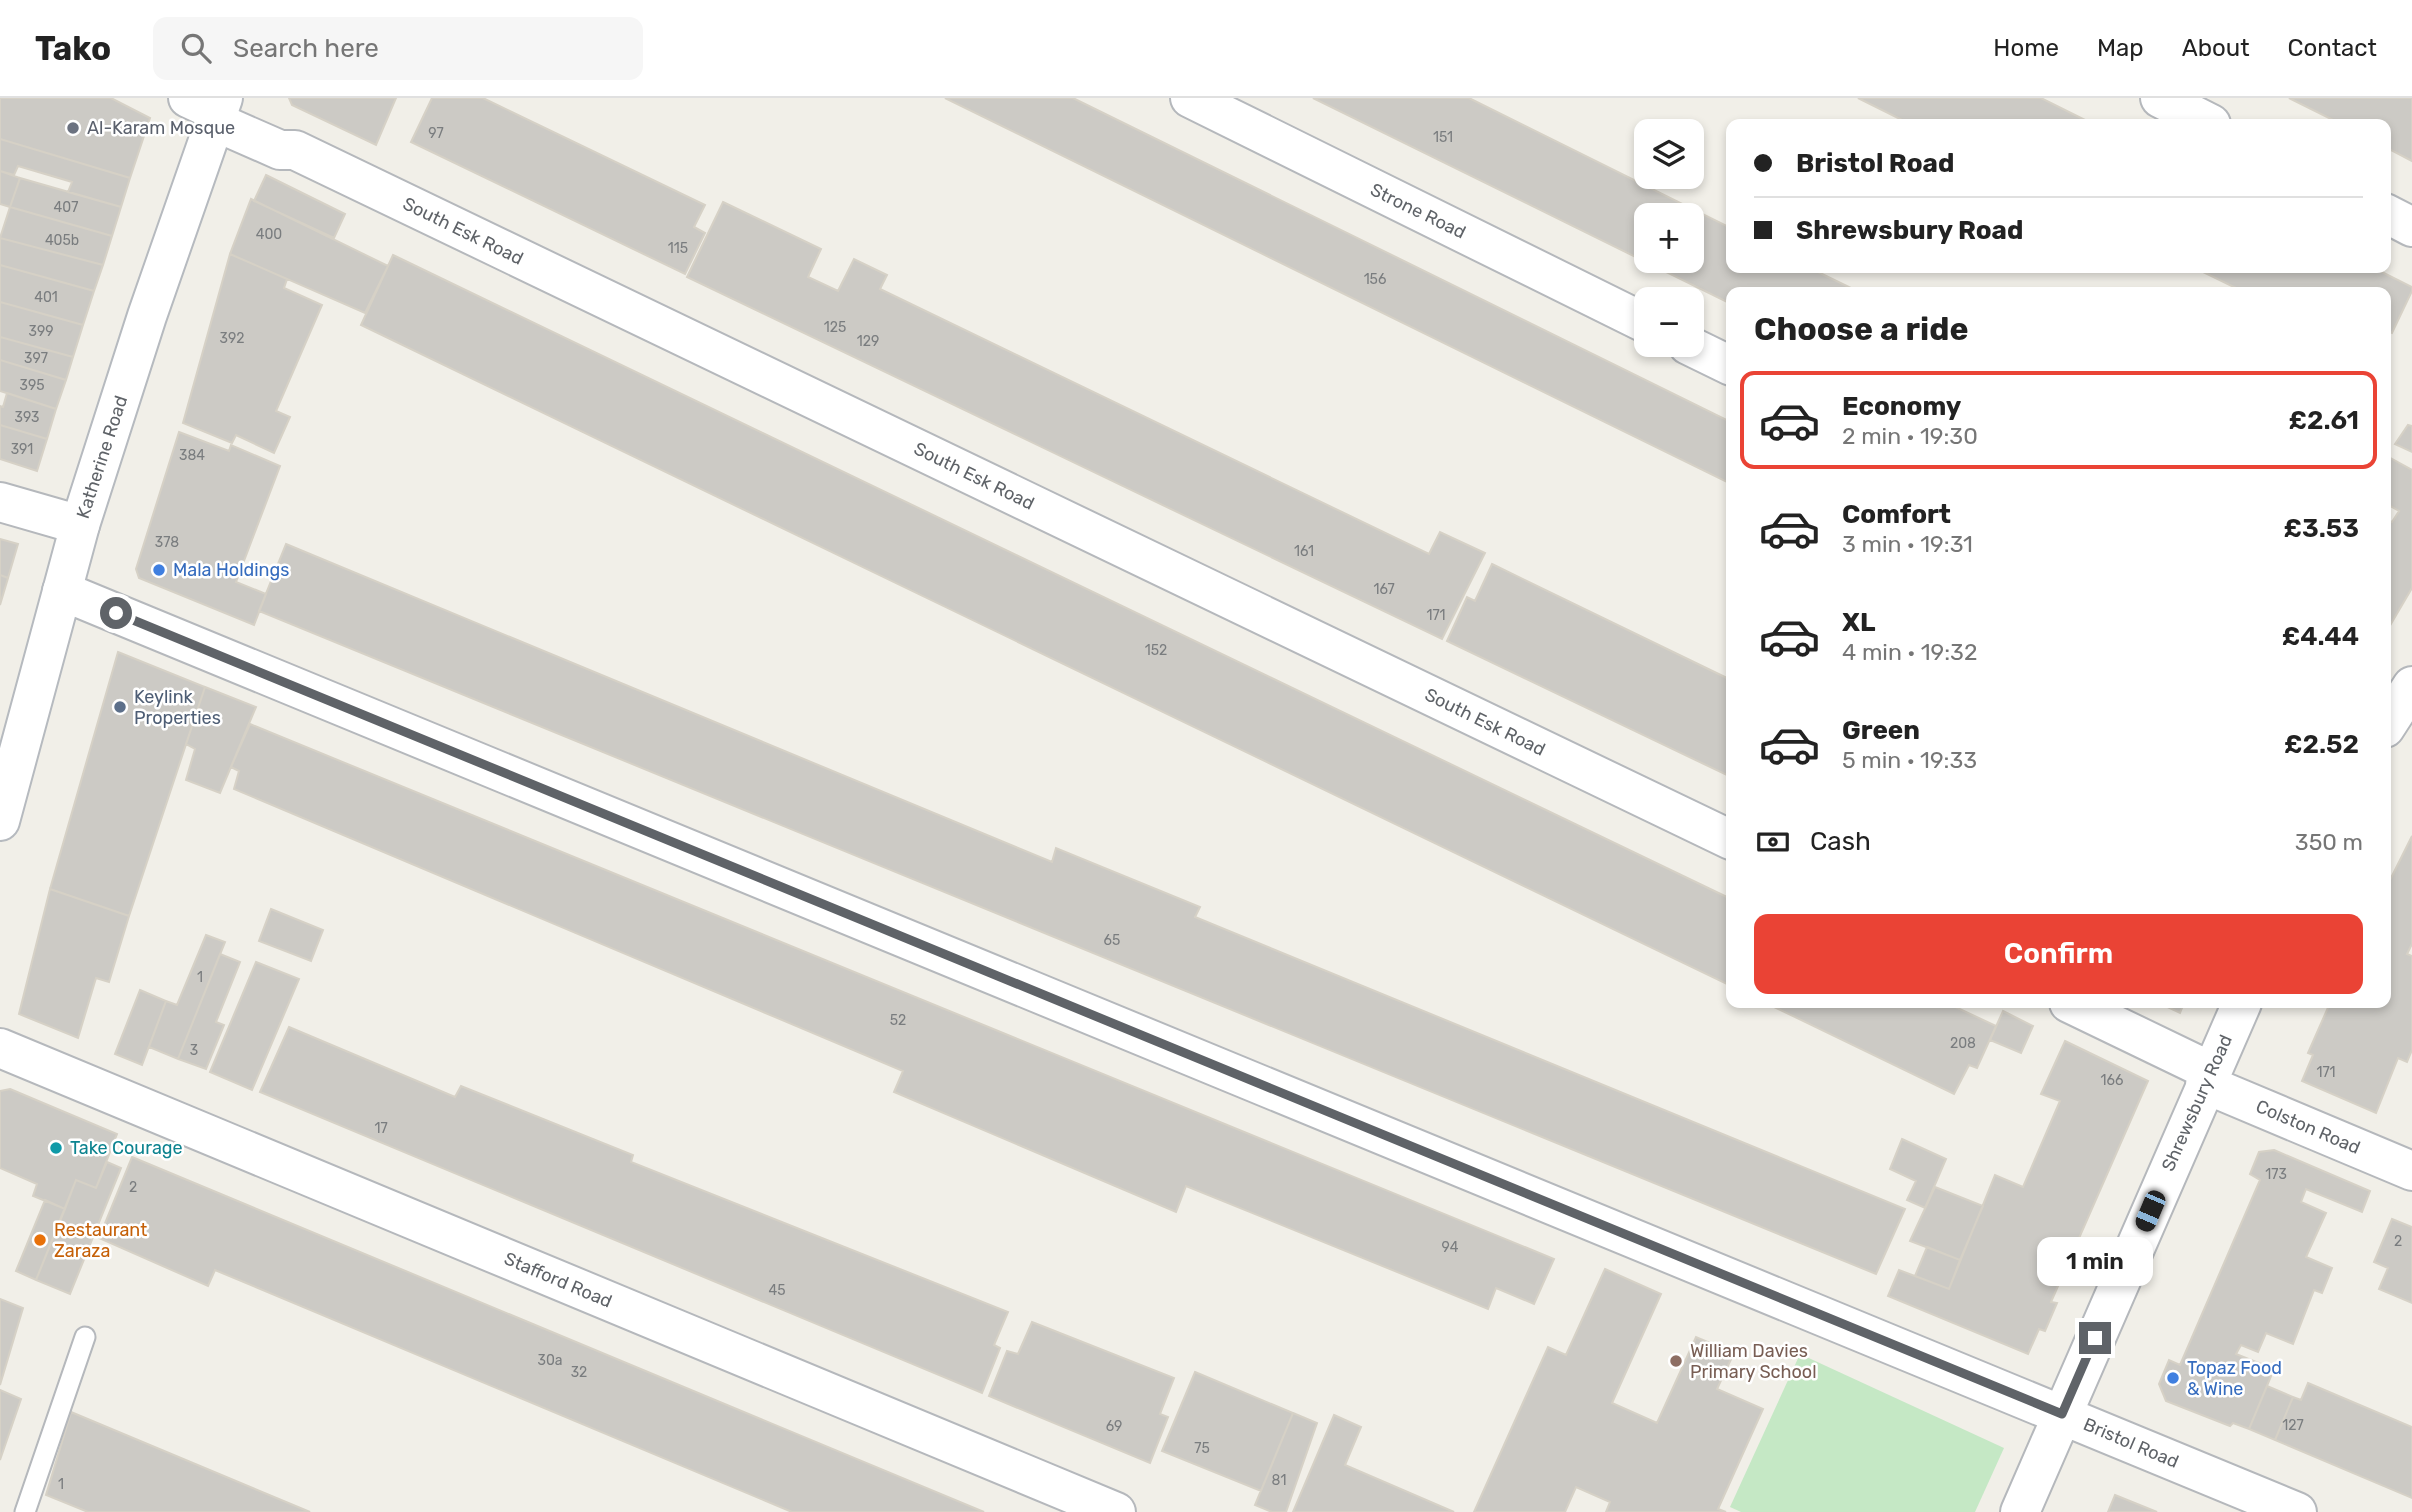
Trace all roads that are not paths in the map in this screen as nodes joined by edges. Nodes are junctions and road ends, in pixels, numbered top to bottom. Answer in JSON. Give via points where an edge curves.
{"nodes":[{"id":1,"x":1190,"y":98,"type":"edge"},
{"id":2,"x":2160,"y":98,"type":"edge"},
{"id":3,"x":211,"y":107,"type":"edge"},
{"id":4,"x":2201,"y":119,"type":"edge"},
{"id":5,"x":2391,"y":216,"type":"edge"},
{"id":6,"x":2412,"y":227,"type":"edge"},
{"id":7,"x":1634,"y":318,"type":"edge"},
{"id":8,"x":1704,"y":353,"type":"edge"},
{"id":9,"x":1726,"y":364,"type":"edge"},
{"id":10,"x":0,"y":502,"type":"edge"},
{"id":11,"x":80,"y":525,"type":"junction"},
{"id":12,"x":62,"y":591,"type":"junction"},
{"id":13,"x":0,"y":821,"type":"edge"},
{"id":14,"x":1726,"y":838,"type":"edge"},
{"id":15,"x":2078,"y":1008,"type":"edge"},
{"id":16,"x":2240,"y":1008,"type":"edge"},
{"id":17,"x":0,"y":1048,"type":"edge"},
{"id":18,"x":2208,"y":1077,"type":"junction"},
{"id":19,"x":2412,"y":1171,"type":"edge"},
{"id":20,"x":85,"y":1337,"type":"dead end"},
{"id":21,"x":2062,"y":1414,"type":"junction"},
{"id":22,"x":25,"y":1512,"type":"edge"},
{"id":23,"x":1116,"y":1512,"type":"edge"},
{"id":24,"x":2020,"y":1512,"type":"edge"},
{"id":25,"x":2297,"y":1512,"type":"edge"}],
"edges":[{"from":1,"to":7,"type":"street","name":"Strone Road"},
{"from":2,"to":4,"type":"street"},
{"from":3,"to":11,"type":"street","name":"Katherine Road"},
{"from":3,"to":14,"type":"street","name":"South Esk Road","via":[[280,150],[295,150]]},
{"from":5,"to":6,"type":"street"},
{"from":8,"to":9,"type":"street"},
{"from":10,"to":11,"type":"street"},
{"from":11,"to":12,"type":"street","name":"Katherine Road"},
{"from":12,"to":13,"type":"street","name":"Katherine Road"},
{"from":12,"to":21,"type":"street","name":"Bristol Road"},
{"from":15,"to":18,"type":"street"},
{"from":16,"to":18,"type":"street","name":"Shrewsbury Road"},
{"from":17,"to":23,"type":"street","name":"Stafford Road"},
{"from":18,"to":19,"type":"street","name":"Colston Road"},
{"from":18,"to":21,"type":"street","name":"Shrewsbury Road"},
{"from":20,"to":22,"type":"lane"},
{"from":21,"to":24,"type":"street","name":"Shrewsbury Road"},
{"from":21,"to":25,"type":"street","name":"Bristol Road"}]}
